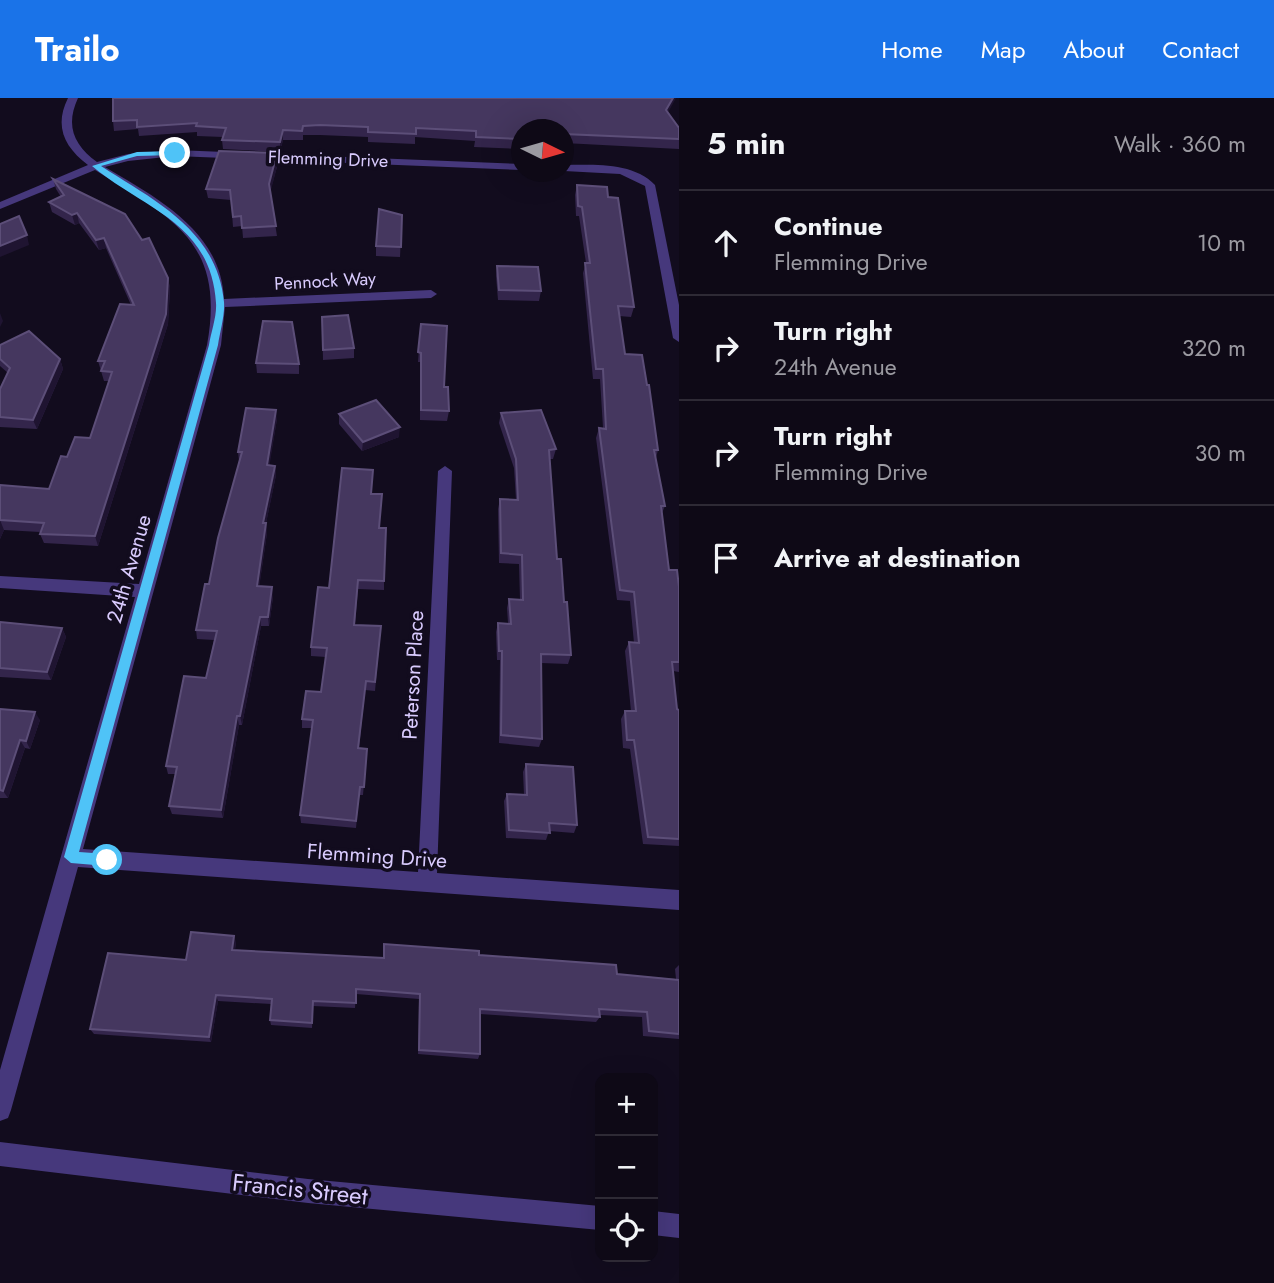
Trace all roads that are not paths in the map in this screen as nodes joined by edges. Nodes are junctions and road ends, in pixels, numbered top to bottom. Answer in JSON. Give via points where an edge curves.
{"nodes":[{"id":1,"x":73,"y":98,"type":"edge"},
{"id":2,"x":95,"y":166,"type":"junction"},
{"id":3,"x":511,"y":167,"type":"edge"},
{"id":4,"x":574,"y":168,"type":"edge"},
{"id":5,"x":0,"y":206,"type":"edge"},
{"id":6,"x":432,"y":293,"type":"dead end"},
{"id":7,"x":220,"y":303,"type":"junction"},
{"id":8,"x":679,"y":338,"type":"edge"},
{"id":9,"x":445,"y":471,"type":"dead end"},
{"id":10,"x":0,"y":582,"type":"edge"},
{"id":11,"x":145,"y":591,"type":"junction"},
{"id":12,"x":71,"y":857,"type":"junction"},
{"id":13,"x":427,"y":882,"type":"junction"},
{"id":14,"x":679,"y":900,"type":"edge"},
{"id":15,"x":0,"y":1110,"type":"edge"},
{"id":16,"x":0,"y":1154,"type":"edge"},
{"id":17,"x":595,"y":1218,"type":"edge"},
{"id":18,"x":658,"y":1224,"type":"edge"},
{"id":19,"x":679,"y":1226,"type":"edge"}],
"edges":[{"from":1,"to":2,"type":"street","name":"24th Avenue","via":[[65,118],[67,132],[72,144]]},
{"from":2,"to":3,"type":"street","name":"Flemming Drive","via":[[156,153]]},
{"from":2,"to":5,"type":"street","name":"Flemming Drive"},
{"from":2,"to":7,"type":"street","name":"24th Avenue","via":[[186,227],[211,264]]},
{"from":4,"to":8,"type":"street","via":[[646,174]]},
{"from":6,"to":7,"type":"street","name":"Pennock Way"},
{"from":7,"to":11,"type":"street","name":"24th Avenue","via":[[214,345]]},
{"from":9,"to":13,"type":"street","name":"Peterson Place"},
{"from":10,"to":11,"type":"street"},
{"from":11,"to":12,"type":"street","name":"24th Avenue"},
{"from":12,"to":13,"type":"street","name":"Flemming Drive"},
{"from":12,"to":15,"type":"street","name":"24th Avenue"},
{"from":13,"to":14,"type":"street","name":"Flemming Drive"},
{"from":16,"to":17,"type":"street","name":"Francis Street","via":[[308,1191]]},
{"from":18,"to":19,"type":"street"}]}
